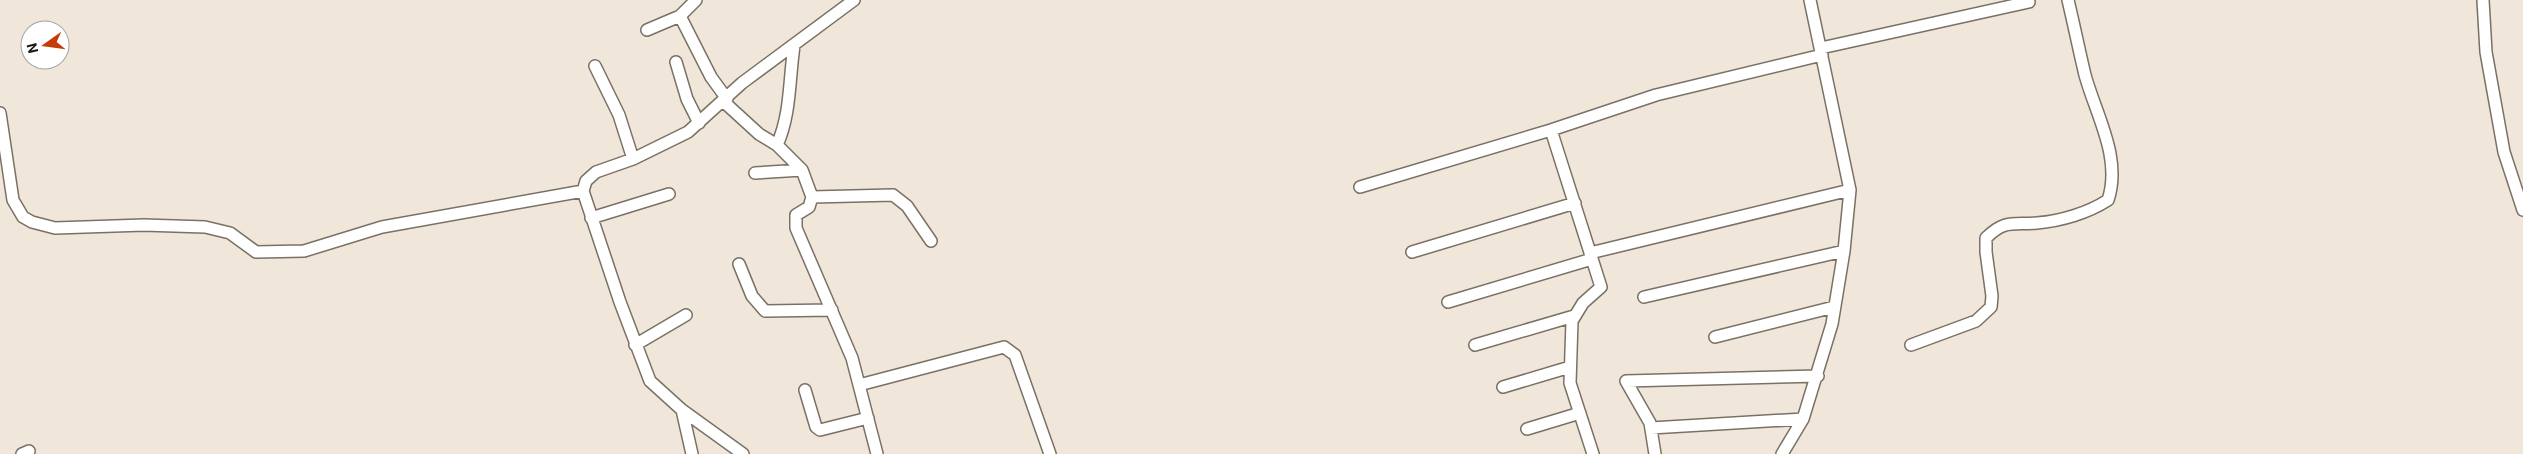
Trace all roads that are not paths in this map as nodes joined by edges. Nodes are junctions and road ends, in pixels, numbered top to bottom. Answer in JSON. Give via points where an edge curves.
{"nodes":[{"id":1,"x":696,"y":0,"type":"edge"},
{"id":2,"x":854,"y":0,"type":"edge"},
{"id":3,"x":1810,"y":0,"type":"edge"},
{"id":4,"x":2068,"y":0,"type":"edge"},
{"id":5,"x":2483,"y":0,"type":"edge"},
{"id":6,"x":2029,"y":2,"type":"dead end"},
{"id":7,"x":680,"y":16,"type":"junction"},
{"id":8,"x":647,"y":30,"type":"dead end"},
{"id":9,"x":794,"y":46,"type":"junction"},
{"id":10,"x":1821,"y":51,"type":"junction"},
{"id":11,"x":676,"y":62,"type":"dead end"},
{"id":12,"x":595,"y":66,"type":"dead end"},
{"id":13,"x":725,"y":100,"type":"junction"},
{"id":14,"x":0,"y":113,"type":"edge"},
{"id":15,"x":699,"y":124,"type":"junction"},
{"id":16,"x":1551,"y":130,"type":"junction"},
{"id":17,"x":777,"y":145,"type":"junction"},
{"id":18,"x":633,"y":159,"type":"junction"},
{"id":19,"x":802,"y":170,"type":"junction"},
{"id":20,"x":755,"y":173,"type":"dead end"},
{"id":21,"x":1360,"y":187,"type":"dead end"},
{"id":22,"x":1850,"y":190,"type":"junction"},
{"id":23,"x":583,"y":191,"type":"junction"},
{"id":24,"x":669,"y":194,"type":"dead end"},
{"id":25,"x":812,"y":197,"type":"junction"},
{"id":26,"x":1575,"y":204,"type":"junction"},
{"id":27,"x":2523,"y":210,"type":"edge"},
{"id":28,"x":591,"y":218,"type":"junction"},
{"id":29,"x":931,"y":241,"type":"dead end"},
{"id":30,"x":1844,"y":251,"type":"junction"},
{"id":31,"x":1412,"y":252,"type":"dead end"},
{"id":32,"x":1591,"y":256,"type":"junction"},
{"id":33,"x":739,"y":264,"type":"dead end"},
{"id":34,"x":1644,"y":296,"type":"dead end"},
{"id":35,"x":1448,"y":302,"type":"dead end"},
{"id":36,"x":1834,"y":307,"type":"junction"},
{"id":37,"x":832,"y":310,"type":"junction"},
{"id":38,"x":686,"y":315,"type":"dead end"},
{"id":39,"x":1574,"y":316,"type":"junction"},
{"id":40,"x":1715,"y":337,"type":"dead end"},
{"id":41,"x":635,"y":345,"type":"junction"},
{"id":42,"x":1475,"y":345,"type":"dead end"},
{"id":43,"x":1911,"y":345,"type":"dead end"},
{"id":44,"x":1570,"y":367,"type":"junction"},
{"id":45,"x":1818,"y":376,"type":"junction"},
{"id":46,"x":859,"y":385,"type":"junction"},
{"id":47,"x":1504,"y":387,"type":"dead end"},
{"id":48,"x":805,"y":390,"type":"dead end"},
{"id":49,"x":682,"y":410,"type":"junction"},
{"id":50,"x":1580,"y":413,"type":"junction"},
{"id":51,"x":868,"y":418,"type":"junction"},
{"id":52,"x":1803,"y":419,"type":"junction"},
{"id":53,"x":1651,"y":428,"type":"junction"},
{"id":54,"x":1528,"y":429,"type":"dead end"},
{"id":55,"x":692,"y":454,"type":"edge"},
{"id":56,"x":743,"y":454,"type":"edge"},
{"id":57,"x":878,"y":454,"type":"edge"},
{"id":58,"x":1050,"y":454,"type":"edge"},
{"id":59,"x":1593,"y":454,"type":"edge"},
{"id":60,"x":1655,"y":454,"type":"edge"},
{"id":61,"x":1782,"y":454,"type":"edge"}],
"edges":[{"from":1,"to":7,"type":"street"},
{"from":2,"to":9,"type":"street"},
{"from":3,"to":10,"type":"street"},
{"from":4,"to":43,"type":"street","via":[[2085,75],[2109,150],[2113,187],[2108,200],[2085,213],[1998,227],[1986,238],[1991,307],[1976,321]]},
{"from":5,"to":27,"type":"street","via":[[2486,52],[2504,152]]},
{"from":6,"to":10,"type":"street"},
{"from":7,"to":8,"type":"street"},
{"from":7,"to":13,"type":"street"},
{"from":9,"to":13,"type":"street","via":[[742,83]]},
{"from":9,"to":17,"type":"street","via":[[788,113]]},
{"from":10,"to":16,"type":"street","via":[[1697,84]]},
{"from":10,"to":22,"type":"street"},
{"from":11,"to":15,"type":"street","via":[[687,99]]},
{"from":12,"to":18,"type":"street","via":[[619,115]]},
{"from":13,"to":15,"type":"street"},
{"from":13,"to":17,"type":"street","via":[[759,134]]},
{"from":14,"to":23,"type":"street","via":[[13,200],[23,217],[55,228],[205,227],[230,233],[256,252],[304,251],[382,227]]},
{"from":15,"to":18,"type":"street"},
{"from":16,"to":21,"type":"street"},
{"from":16,"to":26,"type":"street"},
{"from":17,"to":19,"type":"street"},
{"from":18,"to":23,"type":"street","via":[[596,172],[586,181]]},
{"from":19,"to":20,"type":"street"},
{"from":19,"to":25,"type":"street"},
{"from":22,"to":30,"type":"street"},
{"from":22,"to":32,"type":"street"},
{"from":23,"to":28,"type":"street"},
{"from":24,"to":28,"type":"street"},
{"from":25,"to":29,"type":"street","via":[[893,195],[908,206]]},
{"from":25,"to":37,"type":"street","via":[[809,207],[796,216],[796,228]]},
{"from":26,"to":31,"type":"street"},
{"from":26,"to":32,"type":"street"},
{"from":28,"to":41,"type":"street"},
{"from":30,"to":34,"type":"street"},
{"from":30,"to":36,"type":"street"},
{"from":32,"to":35,"type":"street"},
{"from":32,"to":39,"type":"street","via":[[1601,287]]},
{"from":33,"to":37,"type":"street","via":[[752,296],[765,311]]},
{"from":36,"to":40,"type":"street"},
{"from":36,"to":45,"type":"street"},
{"from":37,"to":46,"type":"street","via":[[852,358]]},
{"from":38,"to":41,"type":"street"},
{"from":39,"to":42,"type":"street"},
{"from":39,"to":44,"type":"street"},
{"from":41,"to":49,"type":"street","via":[[650,381]]},
{"from":44,"to":47,"type":"street"},
{"from":44,"to":50,"type":"street","via":[[1570,383]]},
{"from":45,"to":52,"type":"street"},
{"from":45,"to":53,"type":"street","via":[[1626,381]]},
{"from":46,"to":51,"type":"street"},
{"from":46,"to":58,"type":"street","via":[[1004,347],[1015,355]]},
{"from":48,"to":51,"type":"street","via":[[816,427],[820,430]]},
{"from":49,"to":55,"type":"street"},
{"from":49,"to":56,"type":"street"},
{"from":50,"to":54,"type":"street"},
{"from":50,"to":59,"type":"street"},
{"from":51,"to":57,"type":"street"},
{"from":52,"to":53,"type":"street"},
{"from":52,"to":61,"type":"street"},
{"from":53,"to":60,"type":"street"}]}
